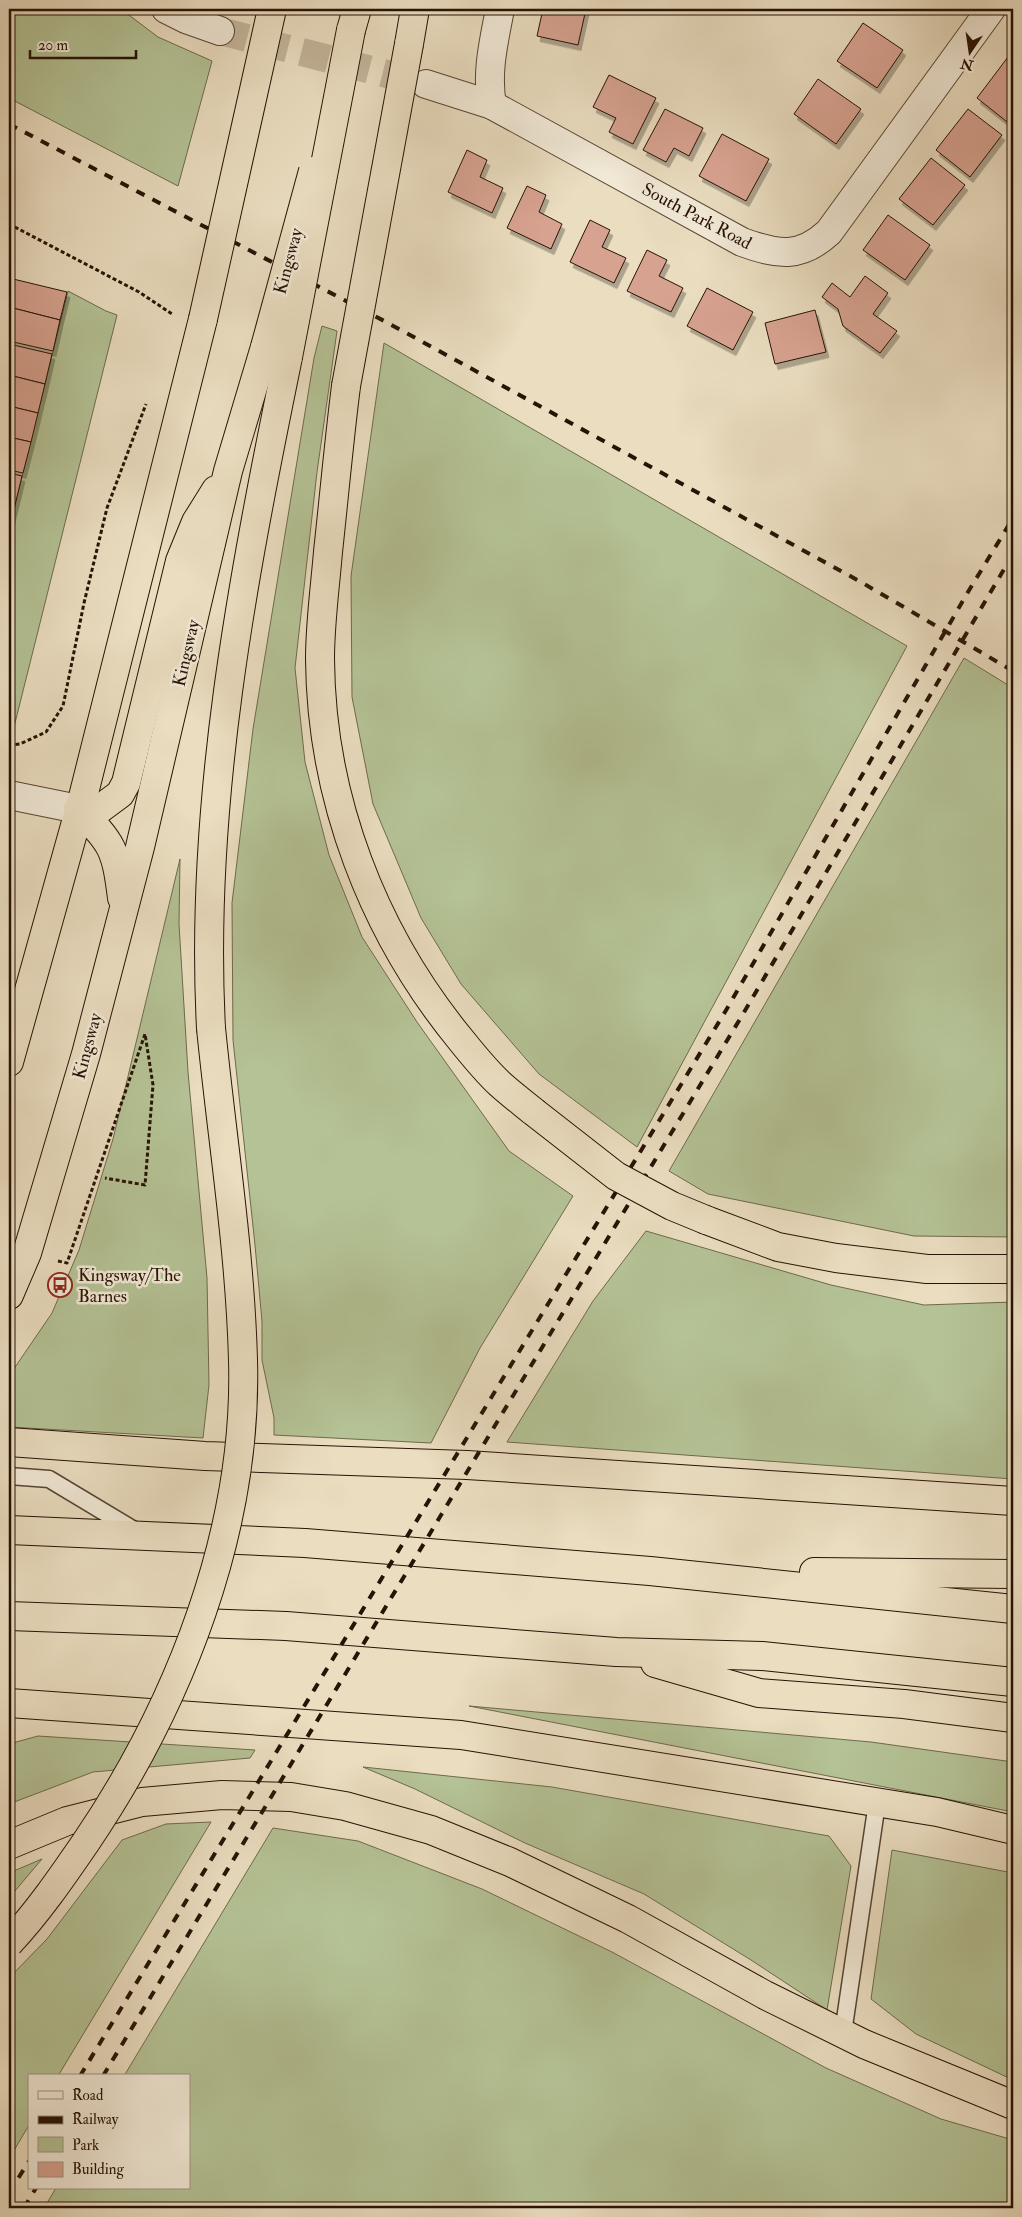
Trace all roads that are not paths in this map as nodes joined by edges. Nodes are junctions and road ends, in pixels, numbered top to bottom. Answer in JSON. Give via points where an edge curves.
{"nodes":[{"id":1,"x":166,"y":9,"type":"edge"},
{"id":2,"x":272,"y":9,"type":"edge"},
{"id":3,"x":415,"y":9,"type":"edge"},
{"id":4,"x":500,"y":9,"type":"edge"},
{"id":5,"x":990,"y":9,"type":"edge"},
{"id":6,"x":354,"y":19,"type":"edge"},
{"id":7,"x":220,"y":31,"type":"tunnel mouth"},
{"id":8,"x":426,"y":84,"type":"tunnel mouth"},
{"id":9,"x":492,"y":105,"type":"junction"},
{"id":10,"x":276,"y":352,"type":"junction"},
{"id":11,"x":228,"y":471,"type":"junction"},
{"id":12,"x":9,"y":795,"type":"edge"},
{"id":13,"x":78,"y":809,"type":"junction"},
{"id":14,"x":124,"y":910,"type":"junction"},
{"id":15,"x":9,"y":1062,"type":"edge"},
{"id":16,"x":1013,"y":1269,"type":"edge"},
{"id":17,"x":9,"y":1295,"type":"edge"},
{"id":18,"x":9,"y":1442,"type":"edge"},
{"id":19,"x":9,"y":1476,"type":"edge"},
{"id":20,"x":1013,"y":1501,"type":"edge"},
{"id":21,"x":9,"y":1530,"type":"edge"},
{"id":22,"x":146,"y":1537,"type":"junction"},
{"id":23,"x":650,"y":1571,"type":"junction"},
{"id":24,"x":1013,"y":1574,"type":"edge"},
{"id":25,"x":1013,"y":1608,"type":"edge"},
{"id":26,"x":9,"y":1616,"type":"edge"},
{"id":27,"x":616,"y":1652,"type":"junction"},
{"id":28,"x":1013,"y":1682,"type":"edge"},
{"id":29,"x":9,"y":1703,"type":"edge"},
{"id":30,"x":1013,"y":1718,"type":"edge"},
{"id":31,"x":877,"y":1803,"type":"junction"},
{"id":32,"x":1013,"y":1830,"type":"edge"},
{"id":33,"x":9,"y":1845,"type":"edge"},
{"id":34,"x":9,"y":1943,"type":"edge"},
{"id":35,"x":843,"y":2033,"type":"junction"},
{"id":36,"x":1013,"y":2105,"type":"edge"}],
"edges":[{"from":1,"to":7,"type":"street"},
{"from":2,"to":13,"type":"highway","bridge":true,"via":[[190,319],[143,564]]},
{"from":3,"to":16,"type":"highway","bridge":true,"via":[[346,386],[322,614],[320,651],[326,742],[333,780],[367,887],[417,981],[481,1063],[500,1084],[616,1176],[672,1206],[778,1247],[927,1269]]},
{"from":4,"to":9,"type":"street","via":[[490,67]]},
{"from":5,"to":9,"type":"street","name":"South Park Road","via":[[829,232],[815,245],[798,251],[765,251],[742,242]]},
{"from":6,"to":10,"type":"highway","bridge":true},
{"from":8,"to":9,"type":"street","name":"South Park Road"},
{"from":10,"to":11,"type":"highway","name":"Kingsway"},
{"from":10,"to":34,"type":"highway","bridge":true,"via":[[215,802],[208,961],[243,1361],[241,1431],[226,1524],[197,1627],[177,1681],[151,1734],[111,1805],[78,1854],[39,1909]]},
{"from":11,"to":13,"type":"highway","via":[[196,522],[180,561],[126,783],[120,794],[97,811]]},
{"from":11,"to":14,"type":"highway","name":"Kingsway"},
{"from":12,"to":13,"type":"street"},
{"from":13,"to":14,"type":"highway","via":[[105,836],[116,857]]},
{"from":13,"to":15,"type":"highway"},
{"from":14,"to":17,"type":"highway","name":"Kingsway","via":[[30,1244]]},
{"from":18,"to":20,"type":"highway","via":[[205,1456],[476,1466]]},
{"from":19,"to":22,"type":"lane","via":[[49,1479]]},
{"from":21,"to":22,"type":"highway"},
{"from":22,"to":23,"type":"highway","via":[[305,1543]]},
{"from":23,"to":24,"type":"highway"},
{"from":23,"to":25,"type":"highway"},
{"from":26,"to":27,"type":"highway","via":[[286,1626]]},
{"from":27,"to":28,"type":"highway","via":[[762,1656]]},
{"from":27,"to":30,"type":"highway","via":[[758,1693],[904,1704]]},
{"from":29,"to":31,"type":"highway","via":[[461,1736]]},
{"from":31,"to":32,"type":"highway","via":[[936,1812]]},
{"from":31,"to":35,"type":"lane"},
{"from":33,"to":35,"type":"highway","via":[[67,1821],[142,1802],[222,1795],[291,1796],[345,1806],[431,1830],[551,1880],[628,1918],[765,1995]]},
{"from":35,"to":36,"type":"highway"}]}
